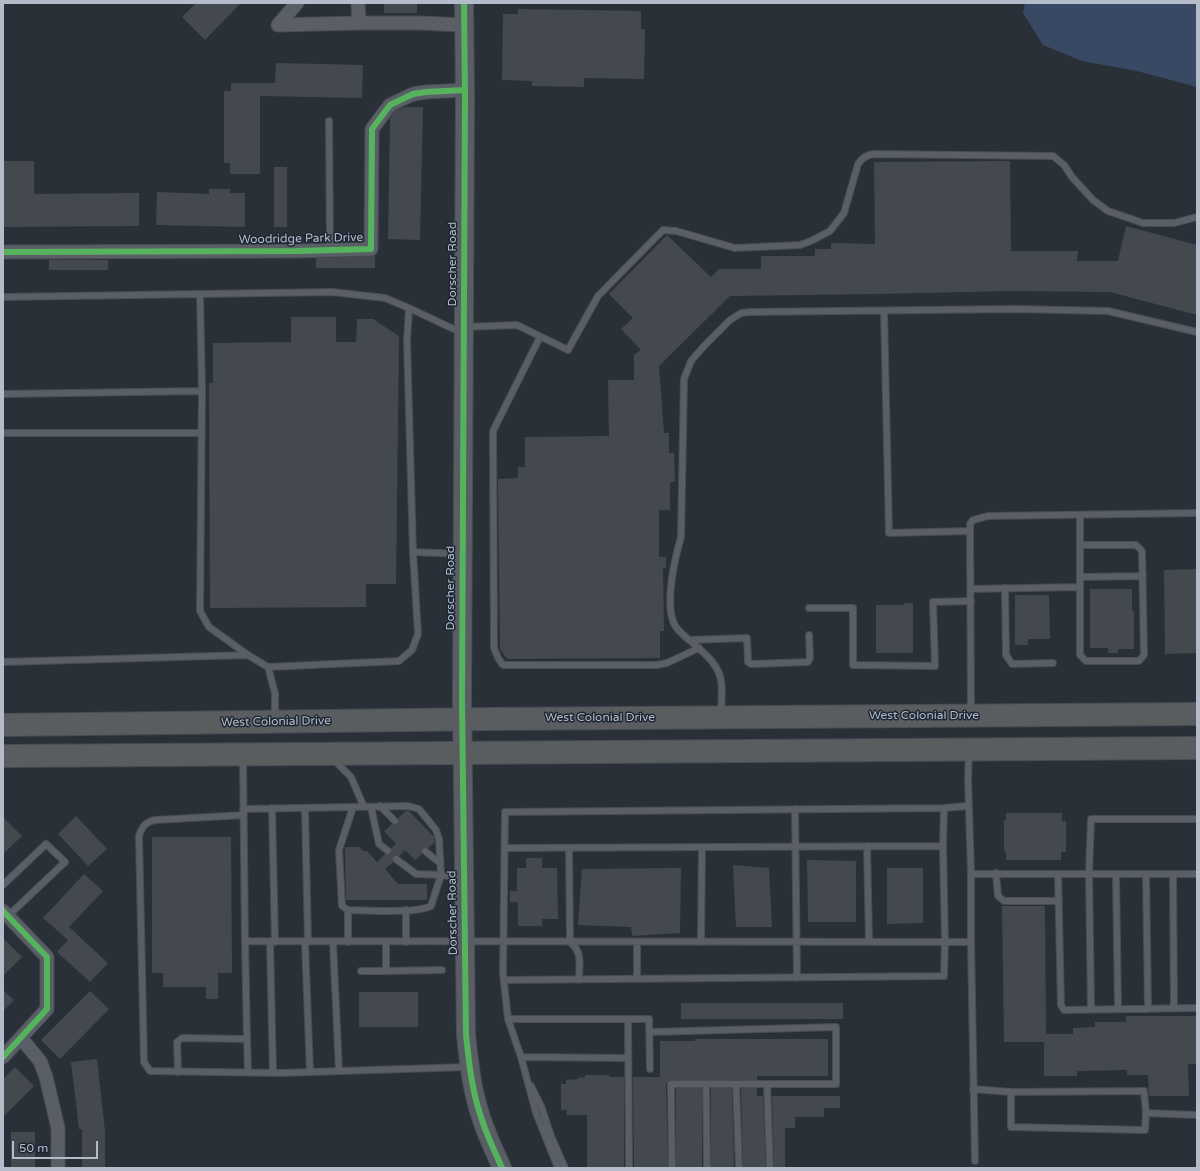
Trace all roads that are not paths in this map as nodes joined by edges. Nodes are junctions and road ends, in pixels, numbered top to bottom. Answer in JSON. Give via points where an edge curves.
{"nodes":[{"id":1,"x":297,"y":3,"type":"edge"},
{"id":2,"x":358,"y":3,"type":"edge"},
{"id":3,"x":464,"y":3,"type":"edge"},
{"id":4,"x":359,"y":23,"type":"junction"},
{"id":5,"x":465,"y":25,"type":"junction"},
{"id":6,"x":465,"y":90,"type":"junction"},
{"id":7,"x":329,"y":121,"type":"dead end"},
{"id":8,"x":1197,"y":217,"type":"edge"},
{"id":9,"x":330,"y":250,"type":"junction"},
{"id":10,"x":3,"y":252,"type":"edge"},
{"id":11,"x":200,"y":294,"type":"junction"},
{"id":12,"x":3,"y":297,"type":"edge"},
{"id":13,"x":409,"y":308,"type":"junction"},
{"id":14,"x":884,"y":311,"type":"junction"},
{"id":15,"x":464,"y":331,"type":"junction"},
{"id":16,"x":1197,"y":332,"type":"edge"},
{"id":17,"x":540,"y":337,"type":"junction"},
{"id":18,"x":202,"y":391,"type":"junction"},
{"id":19,"x":3,"y":394,"type":"edge"},
{"id":20,"x":3,"y":433,"type":"edge"},
{"id":21,"x":201,"y":433,"type":"junction"},
{"id":22,"x":1197,"y":513,"type":"edge"},
{"id":23,"x":1080,"y":515,"type":"junction"},
{"id":24,"x":970,"y":531,"type":"junction"},
{"id":25,"x":1080,"y":545,"type":"junction"},
{"id":26,"x":413,"y":552,"type":"junction"},
{"id":27,"x":463,"y":554,"type":"junction"},
{"id":28,"x":1142,"y":576,"type":"junction"},
{"id":29,"x":1080,"y":577,"type":"junction"},
{"id":30,"x":1080,"y":587,"type":"junction"},
{"id":31,"x":1005,"y":588,"type":"junction"},
{"id":32,"x":971,"y":589,"type":"junction"},
{"id":33,"x":971,"y":601,"type":"junction"},
{"id":34,"x":809,"y":608,"type":"dead end"},
{"id":35,"x":809,"y":635,"type":"dead end"},
{"id":36,"x":690,"y":640,"type":"junction"},
{"id":37,"x":699,"y":648,"type":"junction"},
{"id":38,"x":248,"y":655,"type":"junction"},
{"id":39,"x":3,"y":662,"type":"edge"},
{"id":40,"x":1053,"y":663,"type":"dead end"},
{"id":41,"x":268,"y":667,"type":"junction"},
{"id":42,"x":1197,"y":714,"type":"edge"},
{"id":43,"x":971,"y":716,"type":"junction"},
{"id":44,"x":721,"y":717,"type":"junction"},
{"id":45,"x":462,"y":720,"type":"junction"},
{"id":46,"x":275,"y":722,"type":"junction"},
{"id":47,"x":3,"y":725,"type":"edge"},
{"id":48,"x":49,"y":725,"type":"junction"},
{"id":49,"x":3,"y":734,"type":"edge"},
{"id":50,"x":1197,"y":748,"type":"edge"},
{"id":51,"x":969,"y":750,"type":"junction"},
{"id":52,"x":462,"y":754,"type":"junction"},
{"id":53,"x":243,"y":755,"type":"junction"},
{"id":54,"x":327,"y":755,"type":"junction"},
{"id":55,"x":3,"y":756,"type":"edge"},
{"id":56,"x":371,"y":806,"type":"junction"},
{"id":57,"x":380,"y":806,"type":"junction"},
{"id":58,"x":968,"y":806,"type":"junction"},
{"id":59,"x":354,"y":807,"type":"junction"},
{"id":60,"x":364,"y":807,"type":"junction"},
{"id":61,"x":272,"y":808,"type":"junction"},
{"id":62,"x":305,"y":808,"type":"junction"},
{"id":63,"x":944,"y":808,"type":"junction"},
{"id":64,"x":795,"y":809,"type":"junction"},
{"id":65,"x":244,"y":812,"type":"junction"},
{"id":66,"x":1197,"y":819,"type":"edge"},
{"id":67,"x":395,"y":821,"type":"dead end"},
{"id":68,"x":796,"y":846,"type":"junction"},
{"id":69,"x":867,"y":846,"type":"junction"},
{"id":70,"x":943,"y":846,"type":"junction"},
{"id":71,"x":702,"y":847,"type":"junction"},
{"id":72,"x":505,"y":848,"type":"junction"},
{"id":73,"x":569,"y":848,"type":"junction"},
{"id":74,"x":388,"y":851,"type":"dead end"},
{"id":75,"x":425,"y":851,"type":"dead end"},
{"id":76,"x":396,"y":859,"type":"dead end"},
{"id":77,"x":440,"y":863,"type":"junction"},
{"id":78,"x":971,"y":874,"type":"junction"},
{"id":79,"x":996,"y":874,"type":"junction"},
{"id":80,"x":1058,"y":874,"type":"junction"},
{"id":81,"x":1089,"y":874,"type":"junction"},
{"id":82,"x":1116,"y":874,"type":"junction"},
{"id":83,"x":1146,"y":874,"type":"junction"},
{"id":84,"x":1173,"y":874,"type":"junction"},
{"id":85,"x":1197,"y":874,"type":"edge"},
{"id":86,"x":441,"y":875,"type":"junction"},
{"id":87,"x":464,"y":877,"type":"junction"},
{"id":88,"x":3,"y":885,"type":"edge"},
{"id":89,"x":1059,"y":901,"type":"junction"},
{"id":90,"x":348,"y":910,"type":"junction"},
{"id":91,"x":406,"y":910,"type":"junction"},
{"id":92,"x":5,"y":914,"type":"edge"},
{"id":93,"x":245,"y":941,"type":"junction"},
{"id":94,"x":869,"y":941,"type":"junction"},
{"id":95,"x":945,"y":941,"type":"junction"},
{"id":96,"x":272,"y":942,"type":"junction"},
{"id":97,"x":307,"y":942,"type":"junction"},
{"id":98,"x":333,"y":942,"type":"junction"},
{"id":99,"x":348,"y":942,"type":"junction"},
{"id":100,"x":386,"y":942,"type":"junction"},
{"id":101,"x":406,"y":942,"type":"junction"},
{"id":102,"x":465,"y":942,"type":"junction"},
{"id":103,"x":505,"y":942,"type":"junction"},
{"id":104,"x":570,"y":942,"type":"junction"},
{"id":105,"x":637,"y":942,"type":"junction"},
{"id":106,"x":701,"y":942,"type":"junction"},
{"id":107,"x":797,"y":942,"type":"junction"},
{"id":108,"x":971,"y":942,"type":"junction"},
{"id":109,"x":442,"y":970,"type":"dead end"},
{"id":110,"x":361,"y":971,"type":"dead end"},
{"id":111,"x":386,"y":971,"type":"junction"},
{"id":112,"x":797,"y":978,"type":"junction"},
{"id":113,"x":637,"y":979,"type":"junction"},
{"id":114,"x":504,"y":980,"type":"junction"},
{"id":115,"x":579,"y":980,"type":"junction"},
{"id":116,"x":1174,"y":1008,"type":"junction"},
{"id":117,"x":1197,"y":1008,"type":"edge"},
{"id":118,"x":1091,"y":1009,"type":"junction"},
{"id":119,"x":1118,"y":1009,"type":"junction"},
{"id":120,"x":1148,"y":1009,"type":"junction"},
{"id":121,"x":508,"y":1019,"type":"junction"},
{"id":122,"x":628,"y":1019,"type":"junction"},
{"id":123,"x":650,"y":1032,"type":"junction"},
{"id":124,"x":21,"y":1038,"type":"junction"},
{"id":125,"x":247,"y":1039,"type":"junction"},
{"id":126,"x":3,"y":1056,"type":"edge"},
{"id":127,"x":521,"y":1057,"type":"junction"},
{"id":128,"x":627,"y":1058,"type":"junction"},
{"id":129,"x":470,"y":1067,"type":"junction"},
{"id":130,"x":650,"y":1069,"type":"dead end"},
{"id":131,"x":339,"y":1071,"type":"junction"},
{"id":132,"x":178,"y":1072,"type":"junction"},
{"id":133,"x":248,"y":1072,"type":"junction"},
{"id":134,"x":310,"y":1072,"type":"junction"},
{"id":135,"x":525,"y":1072,"type":"junction"},
{"id":136,"x":273,"y":1073,"type":"junction"},
{"id":137,"x":706,"y":1084,"type":"junction"},
{"id":138,"x":736,"y":1084,"type":"junction"},
{"id":139,"x":767,"y":1084,"type":"junction"},
{"id":140,"x":973,"y":1089,"type":"junction"},
{"id":141,"x":1011,"y":1092,"type":"junction"},
{"id":142,"x":1146,"y":1113,"type":"junction"},
{"id":143,"x":1197,"y":1115,"type":"edge"},
{"id":144,"x":975,"y":1161,"type":"dead end"},
{"id":145,"x":58,"y":1168,"type":"edge"},
{"id":146,"x":502,"y":1168,"type":"edge"},
{"id":147,"x":558,"y":1168,"type":"edge"},
{"id":148,"x":565,"y":1168,"type":"edge"},
{"id":149,"x":629,"y":1168,"type":"edge"},
{"id":150,"x":672,"y":1168,"type":"edge"},
{"id":151,"x":708,"y":1168,"type":"edge"},
{"id":152,"x":739,"y":1168,"type":"edge"},
{"id":153,"x":770,"y":1168,"type":"edge"}],
"edges":[{"from":1,"to":4,"type":"street","via":[[278,25]]},
{"from":2,"to":4,"type":"street"},
{"from":3,"to":5,"type":"street","name":"Dorscher Road"},
{"from":4,"to":5,"type":"street"},
{"from":5,"to":6,"type":"street","name":"Dorscher Road"},
{"from":6,"to":9,"type":"street","name":"Woodridge Park Drive","via":[[413,94],[390,105],[372,129],[371,249]]},
{"from":6,"to":15,"type":"street","name":"Dorscher Road"},
{"from":7,"to":9,"type":"lane"},
{"from":8,"to":17,"type":"lane","via":[[1174,222],[1142,222],[1108,211],[1093,200],[1064,165],[1053,156],[867,155],[858,164],[844,213],[830,231],[800,244],[735,248],[669,229],[663,230],[598,296],[568,350]]},
{"from":9,"to":10,"type":"street","name":"Woodridge Park Drive"},
{"from":11,"to":12,"type":"lane"},
{"from":11,"to":13,"type":"lane","via":[[332,292],[385,298]]},
{"from":11,"to":18,"type":"lane"},
{"from":13,"to":15,"type":"lane"},
{"from":13,"to":26,"type":"lane","via":[[407,341]]},
{"from":14,"to":16,"type":"lane","via":[[1108,311]]},
{"from":14,"to":24,"type":"lane","via":[[889,532]]},
{"from":14,"to":36,"type":"lane","via":[[741,313],[730,320],[691,361],[684,379],[681,537],[674,561],[671,594],[671,614],[676,627]]},
{"from":15,"to":17,"type":"lane","via":[[517,325]]},
{"from":15,"to":27,"type":"street","name":"Dorscher Road"},
{"from":17,"to":37,"type":"lane","via":[[493,432],[494,648],[498,658],[504,666],[657,665]]},
{"from":18,"to":19,"type":"lane"},
{"from":18,"to":21,"type":"lane"},
{"from":20,"to":21,"type":"lane"},
{"from":21,"to":38,"type":"lane","via":[[200,611],[209,627]]},
{"from":22,"to":23,"type":"lane"},
{"from":23,"to":24,"type":"lane","via":[[988,516],[973,520]]},
{"from":23,"to":25,"type":"lane"},
{"from":24,"to":32,"type":"lane"},
{"from":25,"to":28,"type":"lane","via":[[1136,545],[1142,551]]},
{"from":25,"to":29,"type":"lane"},
{"from":26,"to":27,"type":"lane"},
{"from":26,"to":41,"type":"lane","via":[[418,634],[412,650],[400,661]]},
{"from":27,"to":45,"type":"street","name":"Dorscher Road"},
{"from":28,"to":29,"type":"lane"},
{"from":28,"to":30,"type":"lane","via":[[1144,655],[1139,661],[1086,662],[1080,655]]},
{"from":29,"to":30,"type":"lane"},
{"from":30,"to":31,"type":"lane"},
{"from":31,"to":32,"type":"lane"},
{"from":31,"to":40,"type":"lane","via":[[1006,655],[1012,664]]},
{"from":32,"to":33,"type":"lane"},
{"from":33,"to":34,"type":"lane","via":[[933,602],[935,666],[853,665],[852,608]]},
{"from":33,"to":43,"type":"lane"},
{"from":35,"to":36,"type":"lane","via":[[808,662],[751,664],[748,662],[747,638]]},
{"from":36,"to":37,"type":"lane"},
{"from":37,"to":44,"type":"lane","via":[[716,666],[721,680]]},
{"from":38,"to":39,"type":"lane"},
{"from":38,"to":41,"type":"lane"},
{"from":41,"to":46,"type":"lane","via":[[275,693]]},
{"from":42,"to":43,"type":"highway","name":"West Colonial Drive"},
{"from":43,"to":44,"type":"highway","name":"West Colonial Drive"},
{"from":43,"to":51,"type":"highway"},
{"from":44,"to":45,"type":"highway","name":"West Colonial Drive"},
{"from":45,"to":46,"type":"highway","name":"West Colonial Drive"},
{"from":45,"to":52,"type":"street","name":"Dorscher Road"},
{"from":46,"to":48,"type":"highway","name":"West Colonial Drive"},
{"from":47,"to":48,"type":"highway","name":"West Colonial Drive"},
{"from":48,"to":49,"type":"highway"},
{"from":50,"to":51,"type":"highway"},
{"from":51,"to":52,"type":"highway"},
{"from":51,"to":58,"type":"lane"},
{"from":52,"to":54,"type":"highway"},
{"from":52,"to":87,"type":"street","name":"Dorscher Road"},
{"from":53,"to":54,"type":"highway"},
{"from":53,"to":55,"type":"highway"},
{"from":53,"to":65,"type":"lane"},
{"from":54,"to":60,"type":"lane","via":[[351,777]]},
{"from":56,"to":57,"type":"lane"},
{"from":56,"to":60,"type":"lane"},
{"from":56,"to":74,"type":"lane","via":[[379,844]]},
{"from":57,"to":67,"type":"lane"},
{"from":57,"to":77,"type":"lane","via":[[408,806],[419,809],[436,830]]},
{"from":58,"to":63,"type":"lane"},
{"from":58,"to":78,"type":"lane"},
{"from":59,"to":60,"type":"lane"},
{"from":59,"to":62,"type":"lane"},
{"from":59,"to":90,"type":"lane","via":[[339,850],[342,906]]},
{"from":61,"to":62,"type":"lane"},
{"from":61,"to":65,"type":"lane"},
{"from":61,"to":96,"type":"lane"},
{"from":62,"to":97,"type":"lane"},
{"from":63,"to":64,"type":"lane"},
{"from":63,"to":70,"type":"lane"},
{"from":64,"to":68,"type":"lane"},
{"from":64,"to":72,"type":"lane","via":[[505,812]]},
{"from":65,"to":93,"type":"lane"},
{"from":65,"to":132,"type":"lane","via":[[149,821],[142,826],[139,836],[144,1062],[150,1071]]},
{"from":66,"to":81,"type":"lane","via":[[1091,819]]},
{"from":68,"to":69,"type":"lane"},
{"from":68,"to":71,"type":"lane"},
{"from":68,"to":107,"type":"lane"},
{"from":69,"to":70,"type":"lane"},
{"from":69,"to":94,"type":"lane"},
{"from":70,"to":95,"type":"lane"},
{"from":71,"to":73,"type":"lane"},
{"from":71,"to":106,"type":"lane"},
{"from":72,"to":73,"type":"lane"},
{"from":72,"to":103,"type":"lane"},
{"from":73,"to":104,"type":"lane"},
{"from":75,"to":77,"type":"lane"},
{"from":76,"to":86,"type":"lane","via":[[416,874]]},
{"from":77,"to":86,"type":"lane"},
{"from":78,"to":79,"type":"lane"},
{"from":78,"to":108,"type":"lane"},
{"from":79,"to":80,"type":"lane"},
{"from":79,"to":89,"type":"lane","via":[[998,896],[1004,901]]},
{"from":80,"to":81,"type":"lane"},
{"from":80,"to":89,"type":"lane"},
{"from":81,"to":82,"type":"lane"},
{"from":81,"to":118,"type":"lane"},
{"from":82,"to":83,"type":"lane"},
{"from":82,"to":119,"type":"lane"},
{"from":83,"to":84,"type":"lane"},
{"from":83,"to":120,"type":"lane"},
{"from":84,"to":85,"type":"lane"},
{"from":84,"to":116,"type":"lane"},
{"from":86,"to":87,"type":"lane"},
{"from":86,"to":91,"type":"lane","via":[[432,906]]},
{"from":87,"to":102,"type":"street","name":"Dorscher Road"},
{"from":88,"to":92,"type":"lane","via":[[46,844],[65,862]]},
{"from":89,"to":118,"type":"lane","via":[[1061,1005],[1064,1010]]},
{"from":90,"to":91,"type":"lane"},
{"from":90,"to":99,"type":"lane"},
{"from":91,"to":101,"type":"lane"},
{"from":92,"to":124,"type":"street","via":[[47,956],[47,1009]]},
{"from":93,"to":96,"type":"lane"},
{"from":93,"to":125,"type":"lane"},
{"from":94,"to":95,"type":"lane"},
{"from":94,"to":107,"type":"lane"},
{"from":95,"to":108,"type":"lane"},
{"from":95,"to":112,"type":"lane","via":[[944,976]]},
{"from":96,"to":97,"type":"lane"},
{"from":96,"to":136,"type":"lane"},
{"from":97,"to":98,"type":"lane"},
{"from":97,"to":134,"type":"lane"},
{"from":98,"to":99,"type":"lane"},
{"from":98,"to":131,"type":"lane"},
{"from":99,"to":100,"type":"lane"},
{"from":100,"to":101,"type":"lane"},
{"from":100,"to":111,"type":"lane"},
{"from":101,"to":102,"type":"lane"},
{"from":102,"to":103,"type":"lane"},
{"from":102,"to":129,"type":"street","name":"Dorscher Road","via":[[466,1035]]},
{"from":103,"to":104,"type":"lane"},
{"from":103,"to":114,"type":"lane"},
{"from":104,"to":105,"type":"lane"},
{"from":104,"to":115,"type":"lane","via":[[580,955]]},
{"from":105,"to":106,"type":"lane"},
{"from":105,"to":113,"type":"lane"},
{"from":106,"to":107,"type":"lane"},
{"from":107,"to":112,"type":"lane"},
{"from":108,"to":140,"type":"lane"},
{"from":109,"to":111,"type":"lane"},
{"from":110,"to":111,"type":"lane"},
{"from":112,"to":113,"type":"lane"},
{"from":113,"to":115,"type":"lane"},
{"from":114,"to":115,"type":"lane"},
{"from":114,"to":121,"type":"lane"},
{"from":116,"to":117,"type":"lane"},
{"from":116,"to":120,"type":"lane"},
{"from":118,"to":119,"type":"lane"},
{"from":119,"to":120,"type":"lane"},
{"from":121,"to":122,"type":"lane"},
{"from":121,"to":127,"type":"lane"},
{"from":122,"to":123,"type":"lane","via":[[650,1020]]},
{"from":122,"to":128,"type":"lane"},
{"from":123,"to":130,"type":"lane"},
{"from":123,"to":139,"type":"lane","via":[[836,1027],[836,1084]]},
{"from":124,"to":126,"type":"street"},
{"from":124,"to":145,"type":"street","via":[[40,1061],[46,1077],[58,1128]]},
{"from":125,"to":132,"type":"lane","via":[[182,1038],[177,1042]]},
{"from":125,"to":133,"type":"lane"},
{"from":127,"to":128,"type":"lane"},
{"from":127,"to":135,"type":"lane"},
{"from":128,"to":149,"type":"lane"},
{"from":129,"to":131,"type":"lane"},
{"from":129,"to":146,"type":"street","name":"Dorscher Road","via":[[481,1119]]},
{"from":131,"to":134,"type":"lane"},
{"from":132,"to":133,"type":"lane"},
{"from":133,"to":136,"type":"lane"},
{"from":134,"to":136,"type":"lane"},
{"from":135,"to":147,"type":"lane","via":[[536,1113]]},
{"from":135,"to":148,"type":"lane"},
{"from":137,"to":138,"type":"lane"},
{"from":137,"to":150,"type":"lane","via":[[671,1084]]},
{"from":137,"to":151,"type":"lane"},
{"from":138,"to":139,"type":"lane"},
{"from":138,"to":152,"type":"lane"},
{"from":139,"to":153,"type":"lane"},
{"from":140,"to":141,"type":"lane"},
{"from":140,"to":144,"type":"lane"},
{"from":141,"to":142,"type":"lane","via":[[1144,1091]]},
{"from":141,"to":142,"type":"lane","via":[[1011,1127],[1145,1130]]},
{"from":142,"to":143,"type":"lane"}]}
